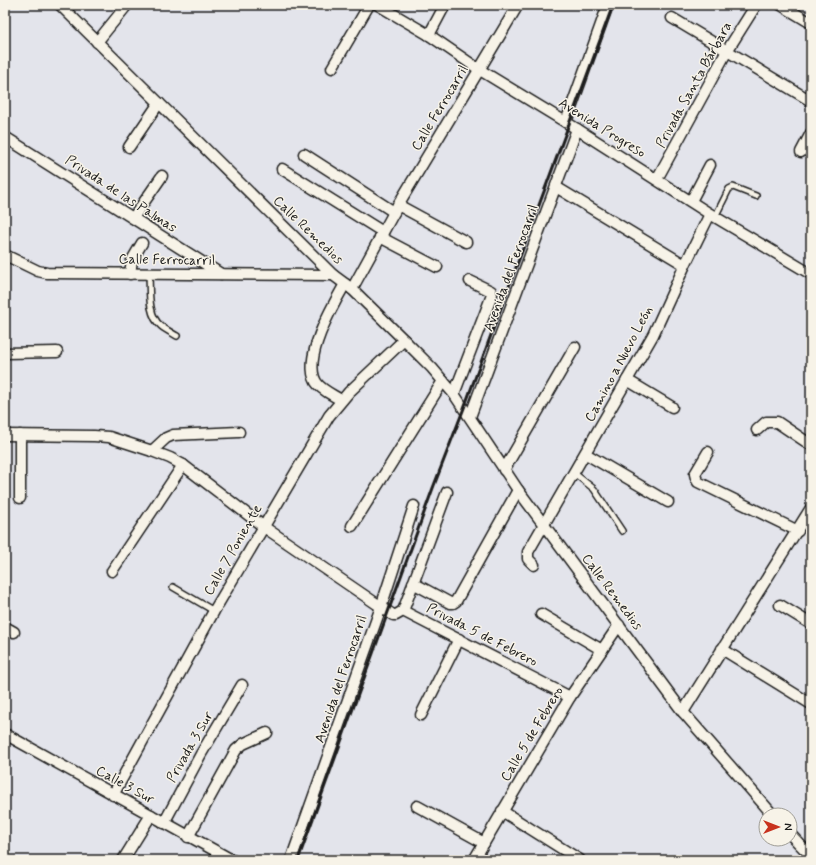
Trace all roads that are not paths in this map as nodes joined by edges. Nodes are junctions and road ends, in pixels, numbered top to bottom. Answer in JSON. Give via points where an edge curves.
{"nodes":[{"id":1,"x":60,"y":5,"type":"edge"},
{"id":2,"x":126,"y":5,"type":"edge"},
{"id":3,"x":369,"y":5,"type":"edge"},
{"id":4,"x":378,"y":5,"type":"edge"},
{"id":5,"x":445,"y":5,"type":"edge"},
{"id":6,"x":518,"y":5,"type":"edge"},
{"id":7,"x":608,"y":5,"type":"edge"},
{"id":8,"x":756,"y":5,"type":"edge"},
{"id":9,"x":781,"y":5,"type":"edge"},
{"id":10,"x":672,"y":18,"type":"dead end"},
{"id":11,"x":811,"y":23,"type":"edge"},
{"id":12,"x":429,"y":35,"type":"junction"},
{"id":13,"x":97,"y":42,"type":"junction"},
{"id":14,"x":727,"y":51,"type":"junction"},
{"id":15,"x":332,"y":68,"type":"dead end"},
{"id":16,"x":480,"y":70,"type":"junction"},
{"id":17,"x":811,"y":101,"type":"edge"},
{"id":18,"x":159,"y":103,"type":"junction"},
{"id":19,"x":566,"y":122,"type":"junction"},
{"id":20,"x":577,"y":129,"type":"junction"},
{"id":21,"x":811,"y":133,"type":"edge"},
{"id":22,"x":5,"y":136,"type":"edge"},
{"id":23,"x":129,"y":147,"type":"dead end"},
{"id":24,"x":801,"y":152,"type":"dead end"},
{"id":25,"x":304,"y":154,"type":"dead end"},
{"id":26,"x":710,"y":165,"type":"dead end"},
{"id":27,"x":282,"y":169,"type":"dead end"},
{"id":28,"x":162,"y":176,"type":"dead end"},
{"id":29,"x":657,"y":179,"type":"junction"},
{"id":30,"x":556,"y":187,"type":"junction"},
{"id":31,"x":756,"y":196,"type":"dead end"},
{"id":32,"x":690,"y":201,"type":"junction"},
{"id":33,"x":396,"y":208,"type":"junction"},
{"id":34,"x":713,"y":215,"type":"junction"},
{"id":35,"x":133,"y":218,"type":"junction"},
{"id":36,"x":381,"y":235,"type":"junction"},
{"id":37,"x":466,"y":242,"type":"dead end"},
{"id":38,"x":142,"y":243,"type":"dead end"},
{"id":39,"x":5,"y":255,"type":"edge"},
{"id":40,"x":685,"y":265,"type":"junction"},
{"id":41,"x":437,"y":267,"type":"dead end"},
{"id":42,"x":130,"y":274,"type":"junction"},
{"id":43,"x":148,"y":274,"type":"junction"},
{"id":44,"x":811,"y":274,"type":"edge"},
{"id":45,"x":222,"y":275,"type":"junction"},
{"id":46,"x":333,"y":275,"type":"junction"},
{"id":47,"x":470,"y":281,"type":"dead end"},
{"id":48,"x":348,"y":286,"type":"junction"},
{"id":49,"x":177,"y":336,"type":"dead end"},
{"id":50,"x":404,"y":340,"type":"junction"},
{"id":51,"x":575,"y":347,"type":"dead end"},
{"id":52,"x":57,"y":352,"type":"dead end"},
{"id":53,"x":5,"y":353,"type":"edge"},
{"id":54,"x":627,"y":380,"type":"junction"},
{"id":55,"x":444,"y":381,"type":"junction"},
{"id":56,"x":454,"y":394,"type":"junction"},
{"id":57,"x":341,"y":400,"type":"junction"},
{"id":58,"x":672,"y":407,"type":"dead end"},
{"id":59,"x":470,"y":417,"type":"junction"},
{"id":60,"x":757,"y":430,"type":"dead end"},
{"id":61,"x":239,"y":432,"type":"dead end"},
{"id":62,"x":5,"y":435,"type":"edge"},
{"id":63,"x":20,"y":435,"type":"junction"},
{"id":64,"x":811,"y":445,"type":"edge"},
{"id":65,"x":152,"y":451,"type":"junction"},
{"id":66,"x":708,"y":452,"type":"dead end"},
{"id":67,"x":586,"y":454,"type":"junction"},
{"id":68,"x":183,"y":465,"type":"junction"},
{"id":69,"x":504,"y":470,"type":"junction"},
{"id":70,"x":574,"y":473,"type":"junction"},
{"id":71,"x":518,"y":490,"type":"junction"},
{"id":72,"x":447,"y":492,"type":"dead end"},
{"id":73,"x":20,"y":498,"type":"dead end"},
{"id":74,"x":668,"y":502,"type":"dead end"},
{"id":75,"x":414,"y":506,"type":"dead end"},
{"id":76,"x":810,"y":514,"type":"edge"},
{"id":77,"x":544,"y":525,"type":"junction"},
{"id":78,"x":264,"y":526,"type":"junction"},
{"id":79,"x":352,"y":526,"type":"dead end"},
{"id":80,"x":622,"y":531,"type":"dead end"},
{"id":81,"x":798,"y":531,"type":"junction"},
{"id":82,"x":534,"y":565,"type":"dead end"},
{"id":83,"x":112,"y":571,"type":"dead end"},
{"id":84,"x":413,"y":583,"type":"junction"},
{"id":85,"x":173,"y":587,"type":"dead end"},
{"id":86,"x":780,"y":605,"type":"dead end"},
{"id":87,"x":381,"y":607,"type":"junction"},
{"id":88,"x":214,"y":611,"type":"junction"},
{"id":89,"x":403,"y":611,"type":"junction"},
{"id":90,"x":541,"y":614,"type":"dead end"},
{"id":91,"x":811,"y":624,"type":"edge"},
{"id":92,"x":619,"y":625,"type":"junction"},
{"id":93,"x":459,"y":639,"type":"junction"},
{"id":94,"x":722,"y":649,"type":"junction"},
{"id":95,"x":602,"y":650,"type":"junction"},
{"id":96,"x":242,"y":685,"type":"dead end"},
{"id":97,"x":570,"y":697,"type":"junction"},
{"id":98,"x":811,"y":704,"type":"edge"},
{"id":99,"x":683,"y":712,"type":"junction"},
{"id":100,"x":421,"y":715,"type":"dead end"},
{"id":101,"x":268,"y":733,"type":"dead end"},
{"id":102,"x":5,"y":734,"type":"edge"},
{"id":103,"x":113,"y":794,"type":"junction"},
{"id":104,"x":417,"y":806,"type":"dead end"},
{"id":105,"x":765,"y":807,"type":"edge"},
{"id":106,"x":502,"y":811,"type":"junction"},
{"id":107,"x":151,"y":815,"type":"junction"},
{"id":108,"x":164,"y":823,"type":"junction"},
{"id":109,"x":188,"y":836,"type":"junction"},
{"id":110,"x":798,"y":842,"type":"edge"},
{"id":111,"x":484,"y":843,"type":"junction"},
{"id":112,"x":811,"y":856,"type":"edge"},
{"id":113,"x":478,"y":858,"type":"edge"},
{"id":114,"x":123,"y":860,"type":"edge"},
{"id":115,"x":232,"y":860,"type":"edge"},
{"id":116,"x":291,"y":860,"type":"edge"},
{"id":117,"x":580,"y":860,"type":"edge"}],
"edges":[{"from":1,"to":13,"type":"street","name":"Calle Remedios"},
{"from":2,"to":13,"type":"street"},
{"from":3,"to":15,"type":"street"},
{"from":4,"to":12,"type":"street","name":"Avenida Progreso"},
{"from":5,"to":12,"type":"street"},
{"from":6,"to":16,"type":"street","name":"Calle Ferrocarril"},
{"from":7,"to":19,"type":"street"},
{"from":8,"to":14,"type":"street","name":"Privada Santa Bárbara"},
{"from":9,"to":11,"type":"street"},
{"from":10,"to":14,"type":"street"},
{"from":12,"to":16,"type":"street","name":"Avenida Progreso"},
{"from":13,"to":18,"type":"street","name":"Calle Remedios"},
{"from":14,"to":17,"type":"street"},
{"from":14,"to":29,"type":"street","name":"Privada Santa Bárbara"},
{"from":16,"to":19,"type":"street","name":"Avenida Progreso"},
{"from":16,"to":33,"type":"street","name":"Calle Ferrocarril"},
{"from":18,"to":23,"type":"street"},
{"from":18,"to":46,"type":"street","name":"Calle Remedios"},
{"from":19,"to":20,"type":"street","name":"Avenida Progreso"},
{"from":20,"to":29,"type":"street","name":"Avenida Progreso"},
{"from":20,"to":30,"type":"street","name":"Avenida del Ferrocarril"},
{"from":21,"to":24,"type":"street"},
{"from":22,"to":35,"type":"street","name":"Privada de las Palmas"},
{"from":25,"to":33,"type":"street"},
{"from":26,"to":32,"type":"street"},
{"from":27,"to":36,"type":"street"},
{"from":28,"to":35,"type":"street"},
{"from":29,"to":32,"type":"street","name":"Avenida Progreso"},
{"from":30,"to":40,"type":"street"},
{"from":30,"to":59,"type":"street","name":"Avenida del Ferrocarril"},
{"from":31,"to":34,"type":"lane","via":[[733,187],[729,188]]},
{"from":32,"to":34,"type":"street","name":"Avenida Progreso"},
{"from":33,"to":36,"type":"street","name":"Calle Ferrocarril"},
{"from":33,"to":37,"type":"street"},
{"from":34,"to":40,"type":"street","name":"Camino a Nuevo León"},
{"from":34,"to":44,"type":"street","name":"Avenida Progreso"},
{"from":35,"to":45,"type":"street","name":"Privada de las Palmas"},
{"from":36,"to":41,"type":"street"},
{"from":36,"to":48,"type":"street","name":"Calle Ferrocarril"},
{"from":38,"to":42,"type":"street","via":[[132,260]]},
{"from":39,"to":42,"type":"street","name":"Calle Ferrocarril","via":[[38,272]]},
{"from":40,"to":54,"type":"street","name":"Camino a Nuevo León","via":[[653,335]]},
{"from":42,"to":43,"type":"street","name":"Calle Ferrocarril"},
{"from":43,"to":45,"type":"street","name":"Calle Ferrocarril"},
{"from":43,"to":49,"type":"lane","via":[[150,304],[155,319]]},
{"from":45,"to":46,"type":"street","name":"Calle Ferrocarril"},
{"from":46,"to":48,"type":"street","name":"Calle Remedios"},
{"from":47,"to":56,"type":"street","via":[[491,291],[492,295]]},
{"from":48,"to":50,"type":"street","name":"Calle Remedios"},
{"from":48,"to":57,"type":"street","name":"Calle Ferrocarril","via":[[317,340],[313,358],[313,375],[317,382]]},
{"from":50,"to":55,"type":"street","name":"Calle Remedios"},
{"from":50,"to":57,"type":"street","name":"Calle 7 Poniente"},
{"from":51,"to":69,"type":"street"},
{"from":52,"to":53,"type":"street"},
{"from":54,"to":58,"type":"street"},
{"from":54,"to":67,"type":"street","name":"Camino a Nuevo León"},
{"from":55,"to":56,"type":"street","name":"Calle Remedios"},
{"from":55,"to":79,"type":"street"},
{"from":56,"to":59,"type":"street","name":"Calle Remedios"},
{"from":57,"to":78,"type":"street","name":"Calle 7 Poniente"},
{"from":59,"to":69,"type":"street","name":"Calle Remedios"},
{"from":60,"to":64,"type":"street","via":[[766,422],[777,422]]},
{"from":61,"to":65,"type":"street","via":[[173,435]]},
{"from":62,"to":63,"type":"street"},
{"from":63,"to":65,"type":"street","via":[[94,436]]},
{"from":63,"to":73,"type":"street"},
{"from":65,"to":68,"type":"street"},
{"from":66,"to":81,"type":"street","via":[[695,474],[698,482]]},
{"from":67,"to":70,"type":"street","name":"Camino a Nuevo León"},
{"from":67,"to":74,"type":"street"},
{"from":68,"to":78,"type":"street"},
{"from":68,"to":83,"type":"street"},
{"from":69,"to":71,"type":"street","name":"Calle Remedios"},
{"from":70,"to":77,"type":"street","name":"Camino a Nuevo León"},
{"from":70,"to":80,"type":"lane","via":[[594,489]]},
{"from":71,"to":77,"type":"street","name":"Calle Remedios"},
{"from":71,"to":84,"type":"street","via":[[456,601],[450,603]]},
{"from":72,"to":84,"type":"street"},
{"from":75,"to":87,"type":"street","name":"Avenida del Ferrocarril"},
{"from":76,"to":81,"type":"street"},
{"from":77,"to":82,"type":"street","name":"Camino a Nuevo León","via":[[528,552],[528,559]]},
{"from":77,"to":92,"type":"street","name":"Calle Remedios"},
{"from":78,"to":87,"type":"street"},
{"from":78,"to":88,"type":"street","name":"Calle 7 Poniente"},
{"from":81,"to":94,"type":"street"},
{"from":84,"to":89,"type":"street"},
{"from":85,"to":88,"type":"lane"},
{"from":86,"to":91,"type":"street"},
{"from":87,"to":89,"type":"street","name":"Privada 5 de Febrero","via":[[393,615]]},
{"from":87,"to":116,"type":"street","name":"Avenida del Ferrocarril"},
{"from":88,"to":103,"type":"street","name":"Calle 7 Poniente"},
{"from":89,"to":93,"type":"street","name":"Privada 5 de Febrero"},
{"from":90,"to":95,"type":"street"},
{"from":92,"to":95,"type":"street","name":"Calle 5 de Febrero"},
{"from":92,"to":99,"type":"street","name":"Calle Remedios"},
{"from":93,"to":97,"type":"street","name":"Privada 5 de Febrero"},
{"from":93,"to":100,"type":"street"},
{"from":94,"to":98,"type":"street"},
{"from":94,"to":99,"type":"street"},
{"from":95,"to":97,"type":"street","name":"Calle 5 de Febrero"},
{"from":96,"to":108,"type":"street","name":"Privada 3 Sur"},
{"from":97,"to":106,"type":"street","name":"Calle 5 de Febrero"},
{"from":99,"to":105,"type":"street","name":"Calle Remedios"},
{"from":101,"to":109,"type":"street","via":[[236,750]]},
{"from":102,"to":103,"type":"street","name":"Calle 3 Sur"},
{"from":103,"to":107,"type":"street","name":"Calle 3 Sur"},
{"from":104,"to":111,"type":"street"},
{"from":106,"to":111,"type":"street","name":"Calle 5 de Febrero"},
{"from":106,"to":117,"type":"street"},
{"from":107,"to":108,"type":"street","name":"Calle 3 Sur"},
{"from":107,"to":114,"type":"street"},
{"from":108,"to":109,"type":"street","name":"Calle 3 Sur"},
{"from":109,"to":115,"type":"street","name":"Calle 3 Sur"},
{"from":110,"to":112,"type":"street"},
{"from":111,"to":113,"type":"street","name":"Calle 5 de Febrero"}]}
